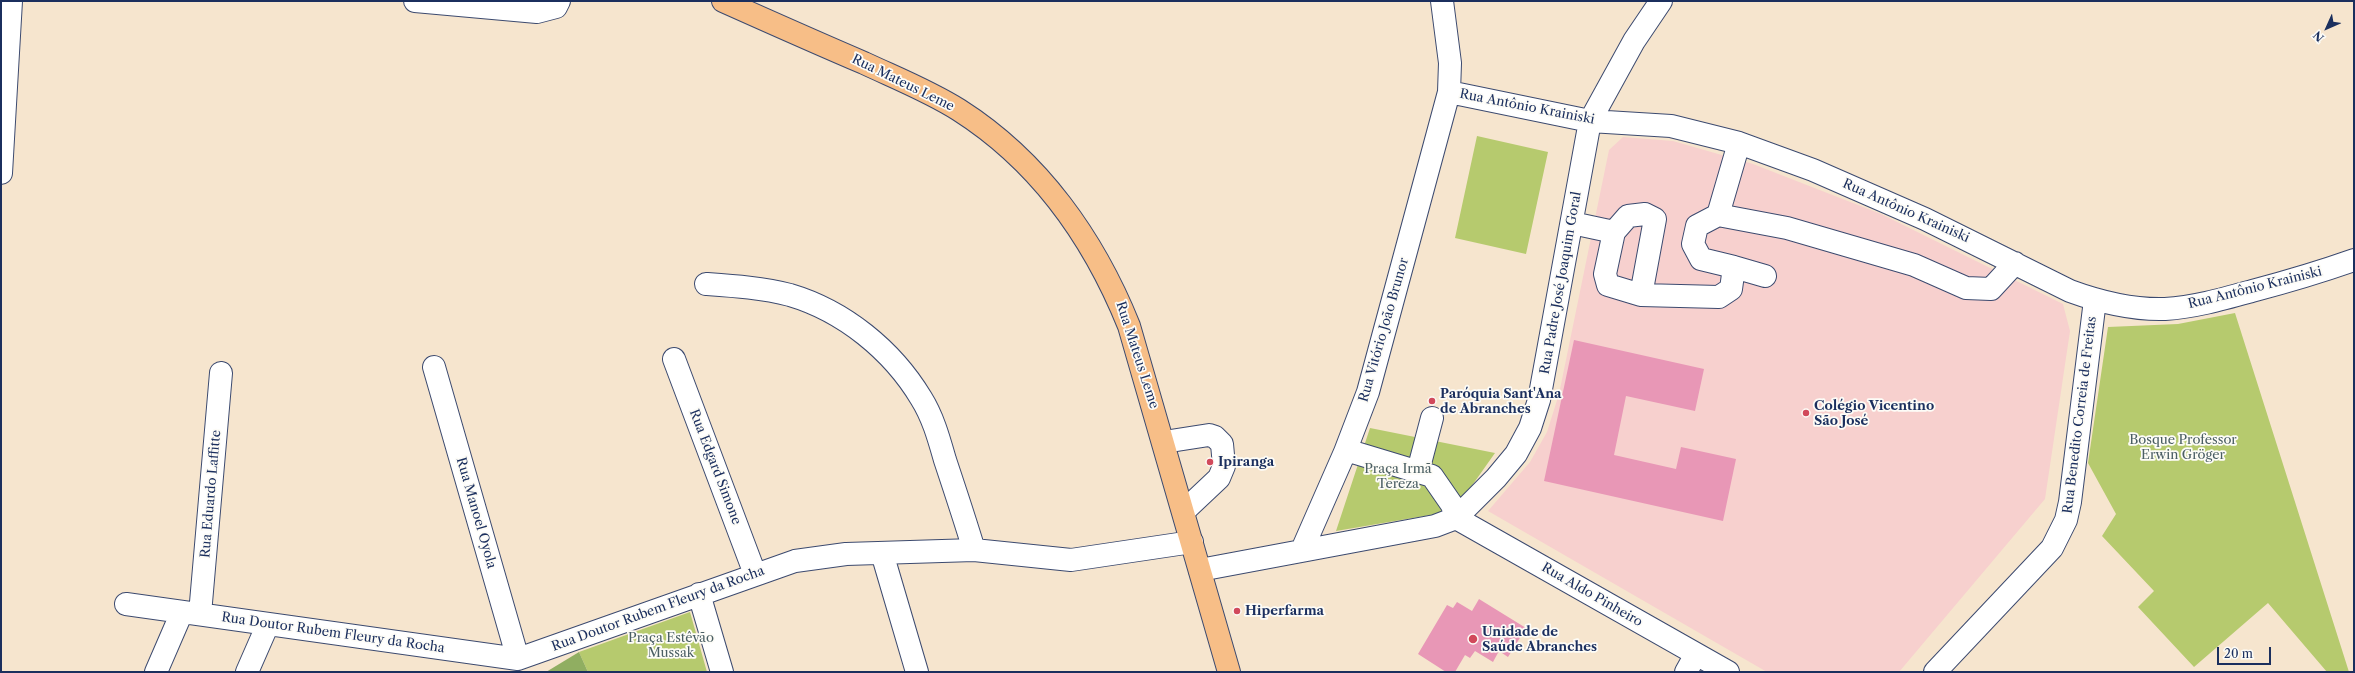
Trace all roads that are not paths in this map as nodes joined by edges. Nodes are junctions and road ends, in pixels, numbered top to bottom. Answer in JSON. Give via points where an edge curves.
{"nodes":[{"id":1,"x":11,"y":1,"type":"edge"},
{"id":2,"x":415,"y":1,"type":"edge"},
{"id":3,"x":723,"y":1,"type":"edge"},
{"id":4,"x":1442,"y":1,"type":"edge"},
{"id":5,"x":1661,"y":1,"type":"edge"},
{"id":6,"x":558,"y":4,"type":"edge"},
{"id":7,"x":1449,"y":92,"type":"junction"},
{"id":8,"x":1590,"y":121,"type":"junction"},
{"id":9,"x":1739,"y":143,"type":"junction"},
{"id":10,"x":1,"y":173,"type":"edge"},
{"id":11,"x":1718,"y":215,"type":"junction"},
{"id":12,"x":1572,"y":222,"type":"junction"},
{"id":13,"x":1614,"y":232,"type":"junction"},
{"id":14,"x":2354,"y":260,"type":"edge"},
{"id":15,"x":2015,"y":263,"type":"junction"},
{"id":16,"x":1734,"y":267,"type":"junction"},
{"id":17,"x":1765,"y":276,"type":"dead end"},
{"id":18,"x":706,"y":284,"type":"dead end"},
{"id":19,"x":1641,"y":295,"type":"junction"},
{"id":20,"x":2095,"y":300,"type":"junction"},
{"id":21,"x":674,"y":359,"type":"dead end"},
{"id":22,"x":434,"y":366,"type":"dead end"},
{"id":23,"x":221,"y":373,"type":"dead end"},
{"id":24,"x":1432,"y":418,"type":"dead end"},
{"id":25,"x":1164,"y":442,"type":"junction"},
{"id":26,"x":1346,"y":450,"type":"junction"},
{"id":27,"x":1418,"y":472,"type":"junction"},
{"id":28,"x":1184,"y":511,"type":"junction"},
{"id":29,"x":1456,"y":518,"type":"junction"},
{"id":30,"x":1192,"y":542,"type":"junction"},
{"id":31,"x":974,"y":550,"type":"junction"},
{"id":32,"x":1302,"y":550,"type":"junction"},
{"id":33,"x":882,"y":553,"type":"junction"},
{"id":34,"x":1200,"y":570,"type":"junction"},
{"id":35,"x":755,"y":574,"type":"junction"},
{"id":36,"x":700,"y":594,"type":"junction"},
{"id":37,"x":126,"y":604,"type":"dead end"},
{"id":38,"x":191,"y":613,"type":"junction"},
{"id":39,"x":268,"y":624,"type":"junction"},
{"id":40,"x":518,"y":659,"type":"junction"},
{"id":41,"x":1691,"y":663,"type":"edge"},
{"id":42,"x":1718,"y":670,"type":"edge"},
{"id":43,"x":156,"y":672,"type":"edge"},
{"id":44,"x":247,"y":672,"type":"edge"},
{"id":45,"x":722,"y":672,"type":"edge"},
{"id":46,"x":917,"y":672,"type":"edge"},
{"id":47,"x":1229,"y":672,"type":"edge"},
{"id":48,"x":1935,"y":672,"type":"edge"}],
"edges":[{"from":1,"to":10,"type":"street"},
{"from":2,"to":6,"type":"street","via":[[537,12]]},
{"from":3,"to":25,"type":"main road","name":"Rua Mateus Leme","via":[[922,89],[994,135],[1027,164],[1076,223],[1117,295],[1139,357]]},
{"from":4,"to":7,"type":"street","name":"Rua Vitório João Brunor","via":[[1450,63]]},
{"from":5,"to":8,"type":"street","name":"Rua Padre José Joaquim Goral","via":[[1634,41]]},
{"from":7,"to":8,"type":"street","name":"Rua Antônio Krainiski"},
{"from":7,"to":26,"type":"street","name":"Rua Vitório João Brunor","via":[[1368,392]]},
{"from":8,"to":9,"type":"street","name":"Rua Antônio Krainiski","via":[[1671,126]]},
{"from":8,"to":12,"type":"street","name":"Rua Padre José Joaquim Goral"},
{"from":9,"to":11,"type":"street"},
{"from":9,"to":15,"type":"street","name":"Rua Antônio Krainiski","via":[[1854,187]]},
{"from":11,"to":15,"type":"street","via":[[1787,228],[1914,265],[1966,288],[1991,289]]},
{"from":11,"to":16,"type":"street","via":[[1696,226],[1693,244],[1701,259]]},
{"from":12,"to":13,"type":"street"},
{"from":12,"to":29,"type":"street","name":"Rua Padre José Joaquim Goral","via":[[1540,400],[1530,428],[1516,454]]},
{"from":13,"to":19,"type":"street","via":[[1605,274],[1608,285]]},
{"from":13,"to":19,"type":"street","via":[[1628,216],[1645,214],[1655,219]]},
{"from":14,"to":20,"type":"street","name":"Rua Antônio Krainiski","via":[[2296,279],[2191,306],[2143,308]]},
{"from":15,"to":20,"type":"street","name":"Rua Antônio Krainiski","via":[[2070,291]]},
{"from":16,"to":17,"type":"street"},
{"from":16,"to":19,"type":"street","via":[[1731,289],[1719,297]]},
{"from":18,"to":31,"type":"street","via":[[762,289],[816,304],[864,333],[886,352],[922,398],[934,425]]},
{"from":20,"to":48,"type":"street","name":"Rua Benedito Correia de Freitas","via":[[2070,502],[2061,533],[2040,562]]},
{"from":21,"to":35,"type":"street","name":"Rua Edgard Simone"},
{"from":22,"to":40,"type":"street","name":"Rua Manoel Oyola"},
{"from":23,"to":38,"type":"street","name":"Rua Eduardo Laffitte"},
{"from":24,"to":27,"type":"street"},
{"from":25,"to":28,"type":"main road","name":"Rua Mateus Leme"},
{"from":25,"to":28,"type":"street","via":[[1209,435],[1222,444],[1224,466],[1219,478]]},
{"from":26,"to":27,"type":"street"},
{"from":26,"to":32,"type":"street","name":"Rua Vitório João Brunor"},
{"from":27,"to":29,"type":"street","via":[[1432,476],[1452,505]]},
{"from":28,"to":30,"type":"main road","name":"Rua Mateus Leme"},
{"from":29,"to":32,"type":"street","name":"Rua Padre José Joaquim Goral","via":[[1406,533]]},
{"from":29,"to":41,"type":"street","name":"Rua Aldo Pinheiro"},
{"from":30,"to":31,"type":"street","name":"Rua Doutor Rubem Fleury da Rocha","via":[[1071,560]]},
{"from":30,"to":34,"type":"main road","name":"Rua Mateus Leme"},
{"from":31,"to":33,"type":"street","name":"Rua Doutor Rubem Fleury da Rocha"},
{"from":32,"to":34,"type":"street"},
{"from":33,"to":35,"type":"street","name":"Rua Doutor Rubem Fleury da Rocha","via":[[795,561]]},
{"from":33,"to":46,"type":"street"},
{"from":34,"to":47,"type":"main road","name":"Rua Mateus Leme"},
{"from":35,"to":36,"type":"street","name":"Rua Doutor Rubem Fleury da Rocha"},
{"from":36,"to":40,"type":"street","name":"Rua Doutor Rubem Fleury da Rocha"},
{"from":36,"to":45,"type":"street"},
{"from":37,"to":38,"type":"street","name":"Rua Doutor Rubem Fleury da Rocha"},
{"from":38,"to":39,"type":"street","name":"Rua Doutor Rubem Fleury da Rocha"},
{"from":38,"to":43,"type":"street","name":"Rua Eduardo Laffitte"},
{"from":39,"to":40,"type":"street","name":"Rua Doutor Rubem Fleury da Rocha"},
{"from":39,"to":44,"type":"street"},
{"from":41,"to":42,"type":"street","name":"Rua Aldo Pinheiro"}]}
